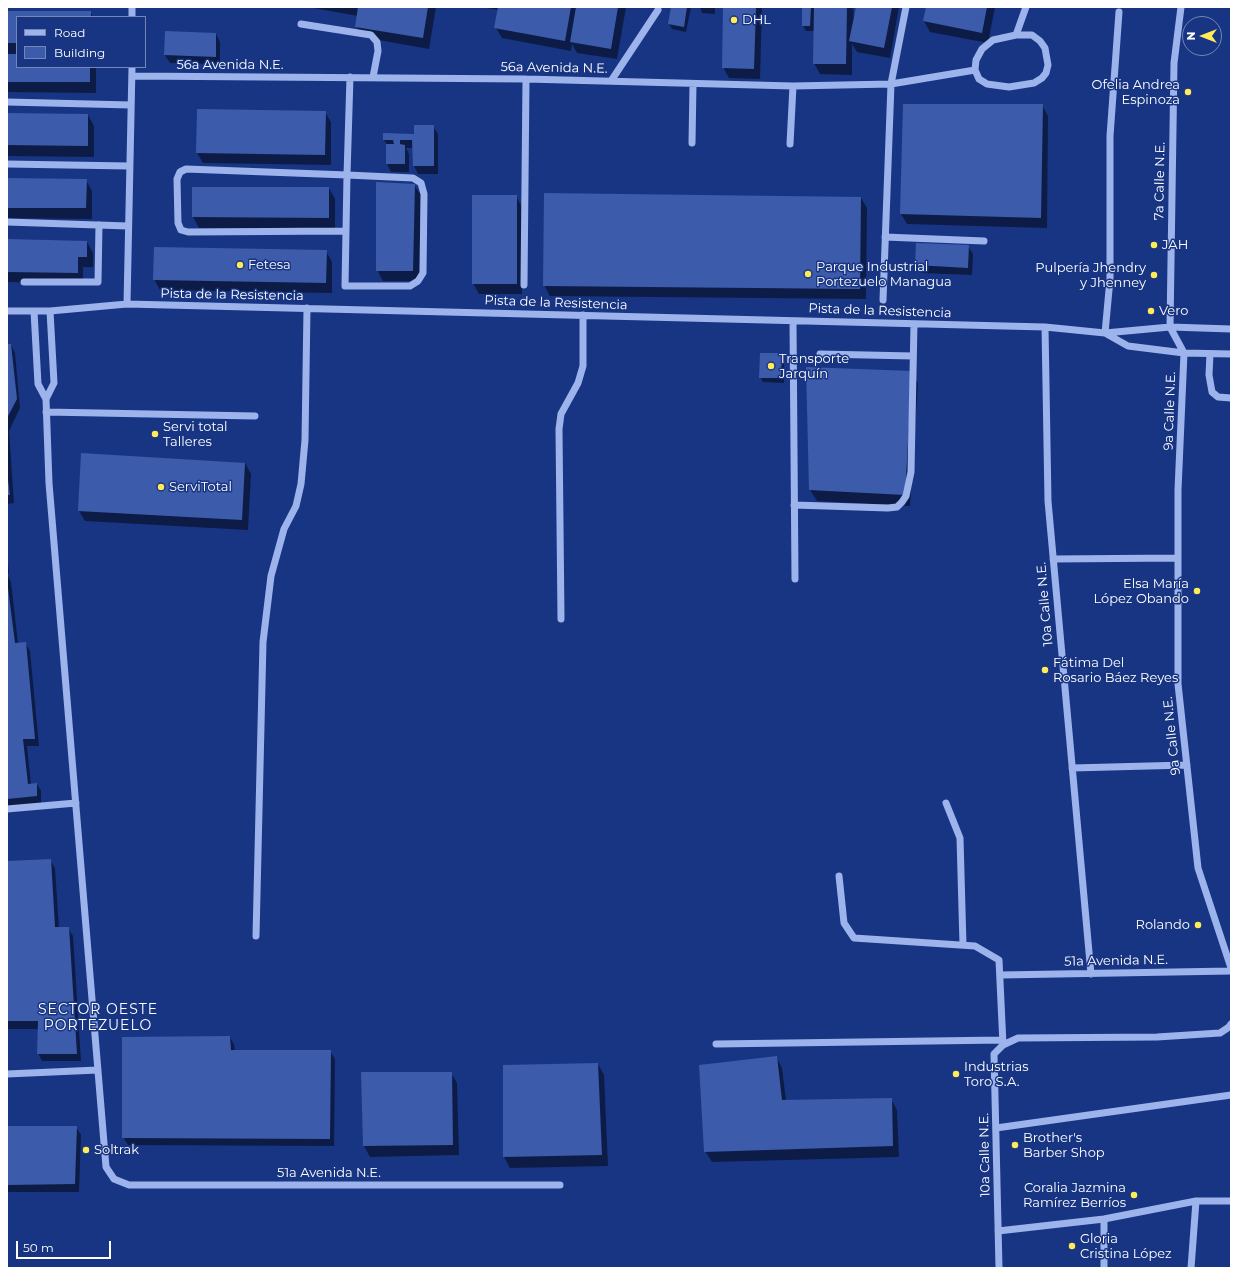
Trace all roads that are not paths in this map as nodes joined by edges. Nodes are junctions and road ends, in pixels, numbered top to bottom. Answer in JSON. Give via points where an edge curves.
{"nodes":[{"id":1,"x":906,"y":7,"type":"edge"},
{"id":2,"x":1026,"y":7,"type":"edge"},
{"id":3,"x":1181,"y":7,"type":"edge"},
{"id":4,"x":658,"y":10,"type":"dead end"},
{"id":5,"x":1119,"y":12,"type":"dead end"},
{"id":6,"x":301,"y":24,"type":"dead end"},
{"id":7,"x":1016,"y":35,"type":"junction"},
{"id":8,"x":132,"y":68,"type":"edge"},
{"id":9,"x":975,"y":70,"type":"junction"},
{"id":10,"x":132,"y":76,"type":"junction"},
{"id":11,"x":350,"y":77,"type":"junction"},
{"id":12,"x":373,"y":77,"type":"junction"},
{"id":13,"x":526,"y":79,"type":"junction"},
{"id":14,"x":611,"y":81,"type":"junction"},
{"id":15,"x":693,"y":84,"type":"junction"},
{"id":16,"x":890,"y":84,"type":"junction"},
{"id":17,"x":793,"y":86,"type":"junction"},
{"id":18,"x":7,"y":102,"type":"edge"},
{"id":19,"x":131,"y":105,"type":"junction"},
{"id":20,"x":692,"y":142,"type":"dead end"},
{"id":21,"x":790,"y":144,"type":"dead end"},
{"id":22,"x":7,"y":164,"type":"edge"},
{"id":23,"x":129,"y":166,"type":"junction"},
{"id":24,"x":347,"y":175,"type":"junction"},
{"id":25,"x":7,"y":222,"type":"edge"},
{"id":26,"x":100,"y":225,"type":"junction"},
{"id":27,"x":128,"y":226,"type":"junction"},
{"id":28,"x":346,"y":231,"type":"junction"},
{"id":29,"x":885,"y":237,"type":"junction"},
{"id":30,"x":984,"y":241,"type":"dead end"},
{"id":31,"x":24,"y":282,"type":"dead end"},
{"id":32,"x":524,"y":285,"type":"dead end"},
{"id":33,"x":883,"y":300,"type":"dead end"},
{"id":34,"x":127,"y":304,"type":"junction"},
{"id":35,"x":307,"y":308,"type":"junction"},
{"id":36,"x":7,"y":311,"type":"edge"},
{"id":37,"x":34,"y":311,"type":"junction"},
{"id":38,"x":50,"y":311,"type":"junction"},
{"id":39,"x":583,"y":315,"type":"junction"},
{"id":40,"x":793,"y":321,"type":"junction"},
{"id":41,"x":914,"y":324,"type":"junction"},
{"id":42,"x":1045,"y":327,"type":"junction"},
{"id":43,"x":1170,"y":327,"type":"junction"},
{"id":44,"x":1231,"y":329,"type":"edge"},
{"id":45,"x":1105,"y":333,"type":"junction"},
{"id":46,"x":1184,"y":353,"type":"junction"},
{"id":47,"x":820,"y":354,"type":"dead end"},
{"id":48,"x":1210,"y":354,"type":"junction"},
{"id":49,"x":1231,"y":354,"type":"edge"},
{"id":50,"x":914,"y":356,"type":"junction"},
{"id":51,"x":1231,"y":398,"type":"edge"},
{"id":52,"x":46,"y":399,"type":"junction"},
{"id":53,"x":46,"y":412,"type":"junction"},
{"id":54,"x":255,"y":416,"type":"dead end"},
{"id":55,"x":794,"y":505,"type":"junction"},
{"id":56,"x":1178,"y":558,"type":"junction"},
{"id":57,"x":1053,"y":559,"type":"junction"},
{"id":58,"x":795,"y":579,"type":"dead end"},
{"id":59,"x":561,"y":619,"type":"dead end"},
{"id":60,"x":1187,"y":765,"type":"junction"},
{"id":61,"x":1072,"y":768,"type":"junction"},
{"id":62,"x":76,"y":803,"type":"junction"},
{"id":63,"x":946,"y":803,"type":"dead end"},
{"id":64,"x":7,"y":809,"type":"edge"},
{"id":65,"x":839,"y":876,"type":"dead end"},
{"id":66,"x":256,"y":936,"type":"dead end"},
{"id":67,"x":963,"y":945,"type":"junction"},
{"id":68,"x":1231,"y":969,"type":"edge"},
{"id":69,"x":1091,"y":974,"type":"junction"},
{"id":70,"x":1001,"y":975,"type":"junction"},
{"id":71,"x":1231,"y":1024,"type":"edge"},
{"id":72,"x":1002,"y":1042,"type":"junction"},
{"id":73,"x":716,"y":1044,"type":"dead end"},
{"id":74,"x":98,"y":1070,"type":"junction"},
{"id":75,"x":7,"y":1074,"type":"edge"},
{"id":76,"x":1231,"y":1095,"type":"edge"},
{"id":77,"x":996,"y":1128,"type":"junction"},
{"id":78,"x":560,"y":1185,"type":"dead end"},
{"id":79,"x":1196,"y":1201,"type":"junction"},
{"id":80,"x":1231,"y":1201,"type":"edge"},
{"id":81,"x":1104,"y":1219,"type":"junction"},
{"id":82,"x":998,"y":1231,"type":"junction"},
{"id":83,"x":999,"y":1268,"type":"edge"},
{"id":84,"x":1104,"y":1268,"type":"edge"},
{"id":85,"x":1191,"y":1268,"type":"edge"}],
"edges":[{"from":1,"to":16,"type":"street"},
{"from":2,"to":7,"type":"street"},
{"from":3,"to":43,"type":"street","name":"7a Calle N.E.","via":[[1174,63]]},
{"from":4,"to":14,"type":"street"},
{"from":5,"to":45,"type":"street","via":[[1110,136],[1110,279]]},
{"from":6,"to":12,"type":"street","via":[[371,35],[377,42],[378,51]]},
{"from":7,"to":9,"type":"street","via":[[993,40],[982,49],[976,60]]},
{"from":7,"to":9,"type":"street","via":[[1032,35],[1045,48],[1048,65],[1042,78],[1034,83],[1018,86],[997,86],[979,80]]},
{"from":8,"to":10,"type":"street"},
{"from":9,"to":16,"type":"street","name":"56a Avenida N.E."},
{"from":10,"to":11,"type":"street","name":"56a Avenida N.E."},
{"from":10,"to":19,"type":"street"},
{"from":11,"to":12,"type":"street","name":"56a Avenida N.E."},
{"from":11,"to":24,"type":"street"},
{"from":12,"to":13,"type":"street","name":"56a Avenida N.E."},
{"from":13,"to":14,"type":"street","name":"56a Avenida N.E."},
{"from":13,"to":32,"type":"street"},
{"from":14,"to":15,"type":"street","name":"56a Avenida N.E."},
{"from":15,"to":17,"type":"street","name":"56a Avenida N.E."},
{"from":15,"to":20,"type":"street"},
{"from":16,"to":17,"type":"street","name":"56a Avenida N.E."},
{"from":16,"to":29,"type":"street"},
{"from":17,"to":21,"type":"street"},
{"from":18,"to":19,"type":"street"},
{"from":19,"to":23,"type":"street"},
{"from":22,"to":23,"type":"street"},
{"from":23,"to":27,"type":"street"},
{"from":24,"to":28,"type":"street"},
{"from":24,"to":28,"type":"street","via":[[413,178],[421,183],[424,194],[423,273],[418,281],[410,286],[345,286]]},
{"from":24,"to":28,"type":"street","via":[[186,169],[180,172],[177,179],[178,223],[181,230]]},
{"from":25,"to":26,"type":"street"},
{"from":26,"to":27,"type":"street"},
{"from":26,"to":31,"type":"street","via":[[98,282]]},
{"from":27,"to":34,"type":"street"},
{"from":29,"to":30,"type":"street"},
{"from":29,"to":33,"type":"street"},
{"from":34,"to":35,"type":"street","name":"Pista de la Resistencia"},
{"from":34,"to":38,"type":"street","name":"Pista de la Resistencia"},
{"from":35,"to":39,"type":"street","name":"Pista de la Resistencia"},
{"from":35,"to":66,"type":"street","via":[[305,440],[301,484],[296,506],[284,529],[271,576],[263,642]]},
{"from":36,"to":37,"type":"street","name":"Pista de la Resistencia"},
{"from":37,"to":38,"type":"street","name":"Pista de la Resistencia"},
{"from":37,"to":52,"type":"street","via":[[38,384]]},
{"from":38,"to":52,"type":"street","via":[[54,383]]},
{"from":39,"to":40,"type":"street","name":"Pista de la Resistencia"},
{"from":39,"to":59,"type":"street","via":[[583,366],[578,382],[561,414],[559,428]]},
{"from":40,"to":41,"type":"street","name":"Pista de la Resistencia"},
{"from":40,"to":55,"type":"street"},
{"from":41,"to":42,"type":"street","name":"Pista de la Resistencia"},
{"from":41,"to":50,"type":"street"},
{"from":42,"to":45,"type":"street","name":"Pista de la Resistencia"},
{"from":42,"to":57,"type":"street","name":"10a Calle N.E.","via":[[1048,501]]},
{"from":43,"to":44,"type":"street","name":"Pista de la Resistencia"},
{"from":43,"to":45,"type":"street","name":"Pista de la Resistencia"},
{"from":43,"to":46,"type":"street","name":"7a Calle N.E."},
{"from":45,"to":46,"type":"street","name":"Pista de la Resistencia","via":[[1128,346]]},
{"from":46,"to":48,"type":"street","name":"Pista de la Resistencia"},
{"from":46,"to":56,"type":"street","name":"9a Calle N.E."},
{"from":47,"to":50,"type":"street"},
{"from":48,"to":49,"type":"street","name":"Pista de la Resistencia"},
{"from":48,"to":51,"type":"street","via":[[1209,375],[1212,392],[1218,397]]},
{"from":50,"to":55,"type":"street","via":[[911,472],[906,496],[902,502],[897,507],[888,508]]},
{"from":52,"to":53,"type":"street"},
{"from":53,"to":54,"type":"street"},
{"from":53,"to":62,"type":"street","via":[[49,483]]},
{"from":55,"to":58,"type":"street"},
{"from":56,"to":57,"type":"street"},
{"from":56,"to":60,"type":"street","name":"9a Calle N.E.","via":[[1178,684]]},
{"from":57,"to":61,"type":"street","name":"10a Calle N.E."},
{"from":60,"to":61,"type":"street"},
{"from":60,"to":68,"type":"street","name":"9a Calle N.E.","via":[[1198,868]]},
{"from":61,"to":69,"type":"street","name":"10a Calle N.E."},
{"from":62,"to":64,"type":"street"},
{"from":62,"to":74,"type":"street"},
{"from":63,"to":67,"type":"street","via":[[960,838]]},
{"from":65,"to":67,"type":"street","via":[[844,923],[854,938]]},
{"from":67,"to":70,"type":"street","via":[[975,946],[999,960]]},
{"from":68,"to":69,"type":"street","name":"51a Avenida N.E."},
{"from":69,"to":70,"type":"street","name":"51a Avenida N.E."},
{"from":70,"to":72,"type":"street"},
{"from":71,"to":72,"type":"street","via":[[1220,1033],[1157,1037],[1018,1038]]},
{"from":72,"to":73,"type":"street"},
{"from":72,"to":77,"type":"street","name":"10a Calle N.E.","via":[[994,1054]]},
{"from":74,"to":75,"type":"street"},
{"from":74,"to":78,"type":"street","name":"51a Avenida N.E.","via":[[106,1167],[114,1179],[129,1185]]},
{"from":76,"to":77,"type":"street"},
{"from":77,"to":82,"type":"street","name":"10a Calle N.E."},
{"from":79,"to":80,"type":"street"},
{"from":79,"to":81,"type":"street"},
{"from":79,"to":85,"type":"street"},
{"from":81,"to":82,"type":"street"},
{"from":81,"to":84,"type":"street"},
{"from":82,"to":83,"type":"street","name":"10a Calle N.E."}]}
